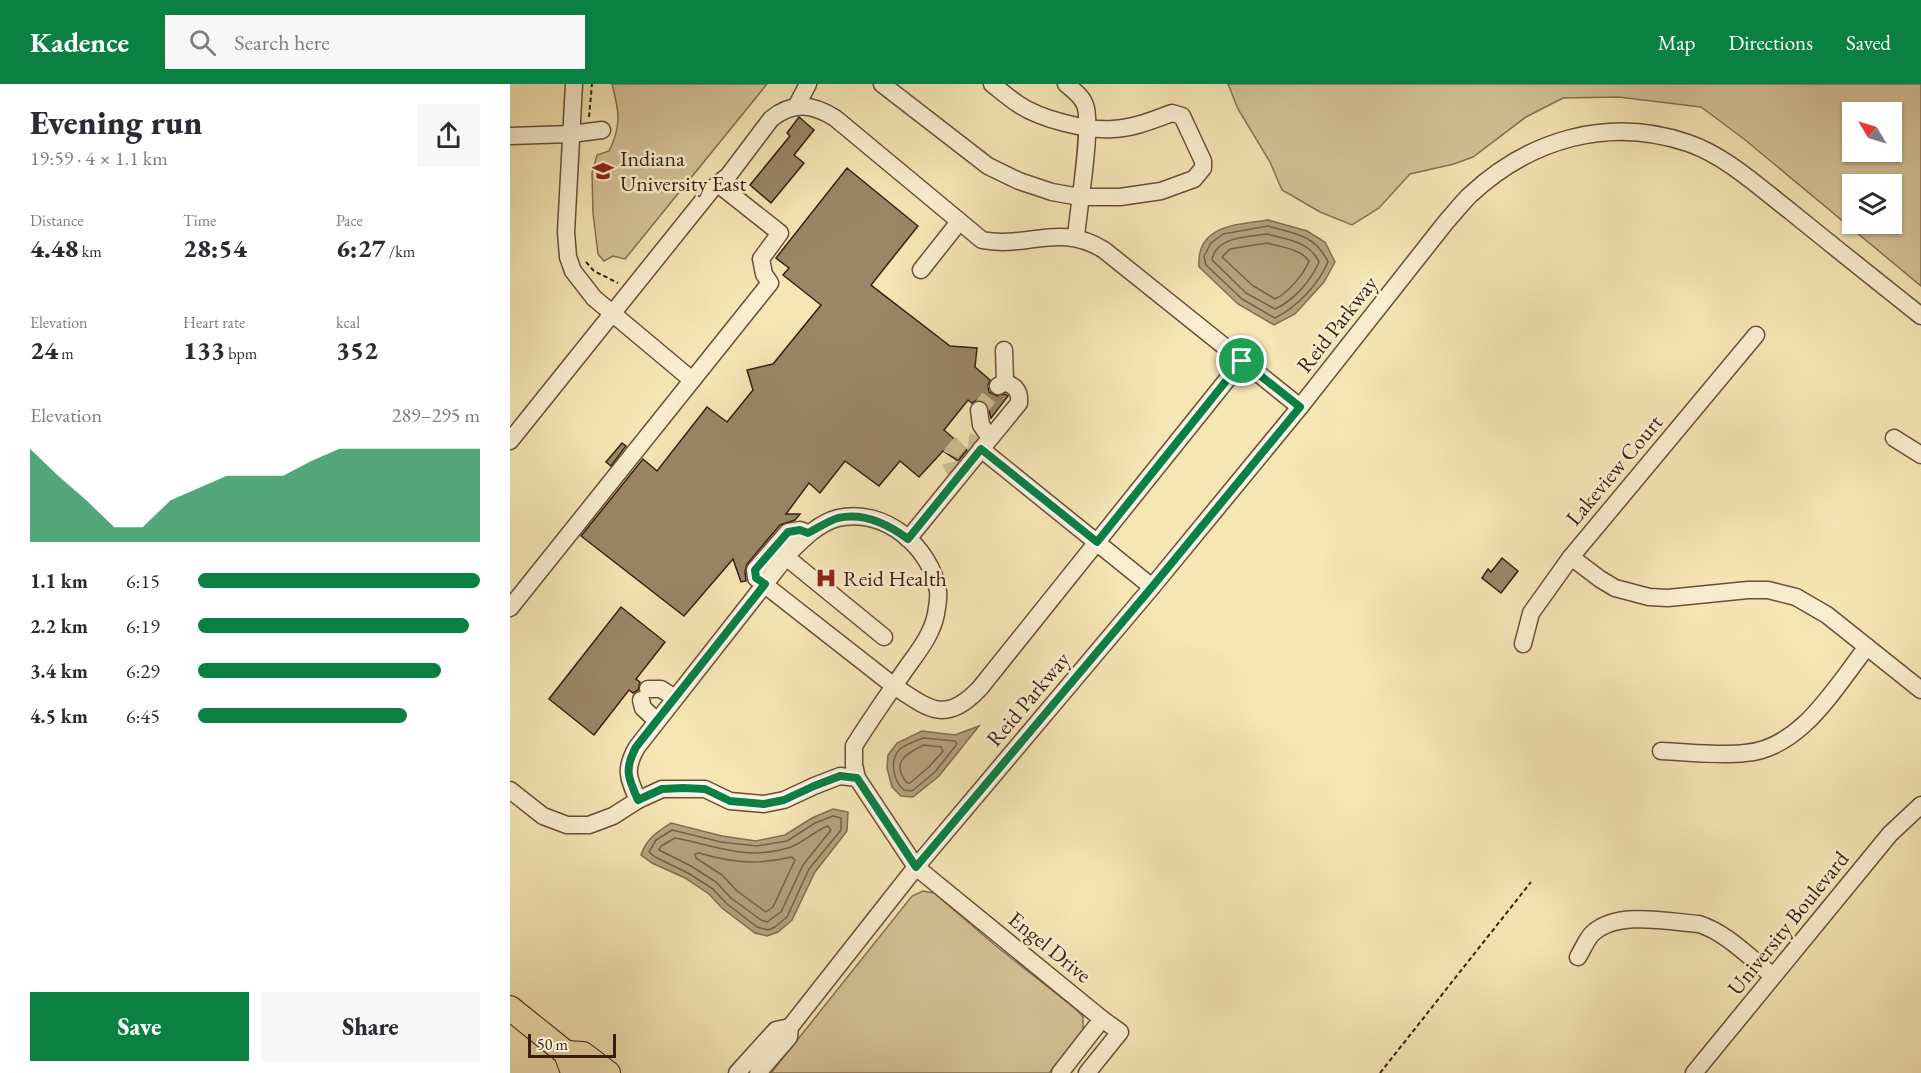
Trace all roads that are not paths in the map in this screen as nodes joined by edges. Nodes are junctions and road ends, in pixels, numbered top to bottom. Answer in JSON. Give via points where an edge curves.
{"nodes":[{"id":1,"x":574,"y":84,"type":"edge"},
{"id":2,"x":808,"y":84,"type":"edge"},
{"id":3,"x":882,"y":84,"type":"edge"},
{"id":4,"x":992,"y":84,"type":"edge"},
{"id":5,"x":1066,"y":84,"type":"edge"},
{"id":6,"x":797,"y":105,"type":"junction"},
{"id":7,"x":1088,"y":128,"type":"junction"},
{"id":8,"x":587,"y":132,"type":"junction"},
{"id":9,"x":510,"y":136,"type":"edge"},
{"id":10,"x":718,"y":184,"type":"junction"},
{"id":11,"x":1080,"y":196,"type":"junction"},
{"id":12,"x":959,"y":222,"type":"junction"},
{"id":13,"x":1076,"y":237,"type":"junction"},
{"id":14,"x":921,"y":270,"type":"dead end"},
{"id":15,"x":612,"y":314,"type":"junction"},
{"id":16,"x":1921,"y":316,"type":"edge"},
{"id":17,"x":1756,"y":336,"type":"dead end"},
{"id":18,"x":1004,"y":350,"type":"dead end"},
{"id":19,"x":1242,"y":361,"type":"junction"},
{"id":20,"x":693,"y":380,"type":"junction"},
{"id":21,"x":1300,"y":407,"type":"junction"},
{"id":22,"x":979,"y":410,"type":"dead end"},
{"id":23,"x":1894,"y":438,"type":"dead end"},
{"id":24,"x":510,"y":441,"type":"edge"},
{"id":25,"x":985,"y":443,"type":"junction"},
{"id":26,"x":1921,"y":455,"type":"edge"},
{"id":27,"x":808,"y":533,"type":"junction"},
{"id":28,"x":908,"y":539,"type":"junction"},
{"id":29,"x":1097,"y":542,"type":"junction"},
{"id":30,"x":786,"y":557,"type":"junction"},
{"id":31,"x":1571,"y":557,"type":"junction"},
{"id":32,"x":765,"y":584,"type":"junction"},
{"id":33,"x":1152,"y":587,"type":"junction"},
{"id":34,"x":510,"y":608,"type":"edge"},
{"id":35,"x":884,"y":637,"type":"dead end"},
{"id":36,"x":1523,"y":644,"type":"dead end"},
{"id":37,"x":1867,"y":647,"type":"junction"},
{"id":38,"x":894,"y":686,"type":"junction"},
{"id":39,"x":1921,"y":690,"type":"edge"},
{"id":40,"x":675,"y":698,"type":"junction"},
{"id":41,"x":657,"y":721,"type":"junction"},
{"id":42,"x":1661,"y":751,"type":"dead end"},
{"id":43,"x":857,"y":778,"type":"junction"},
{"id":44,"x":510,"y":790,"type":"edge"},
{"id":45,"x":638,"y":800,"type":"junction"},
{"id":46,"x":1921,"y":805,"type":"edge"},
{"id":47,"x":916,"y":867,"type":"junction"},
{"id":48,"x":1578,"y":957,"type":"dead end"},
{"id":49,"x":1773,"y":976,"type":"junction"},
{"id":50,"x":510,"y":1008,"type":"edge"},
{"id":51,"x":1102,"y":1019,"type":"junction"},
{"id":52,"x":790,"y":1027,"type":"junction"},
{"id":53,"x":566,"y":1053,"type":"junction"},
{"id":54,"x":578,"y":1073,"type":"edge"},
{"id":55,"x":608,"y":1073,"type":"edge"},
{"id":56,"x":737,"y":1073,"type":"edge"},
{"id":57,"x":758,"y":1073,"type":"edge"},
{"id":58,"x":1060,"y":1073,"type":"edge"},
{"id":59,"x":1088,"y":1073,"type":"edge"},
{"id":60,"x":1694,"y":1073,"type":"edge"}],
"edges":[{"from":1,"to":8,"type":"street"},
{"from":2,"to":6,"type":"street"},
{"from":3,"to":11,"type":"street","via":[[988,166],[1019,182]]},
{"from":4,"to":7,"type":"street","via":[[1020,106]]},
{"from":5,"to":7,"type":"street","via":[[1085,105]]},
{"from":6,"to":10,"type":"street","via":[[771,119]]},
{"from":6,"to":12,"type":"street","via":[[812,106],[835,118]]},
{"from":7,"to":11,"type":"street"},
{"from":7,"to":11,"type":"street","via":[[1140,125],[1178,114],[1203,160],[1203,168],[1194,179],[1161,191],[1120,197]]},
{"from":8,"to":9,"type":"street"},
{"from":8,"to":15,"type":"street","via":[[566,232],[568,257],[581,284]]},
{"from":10,"to":15,"type":"street"},
{"from":10,"to":20,"type":"street","via":[[780,233],[761,259],[770,283]]},
{"from":11,"to":13,"type":"street"},
{"from":12,"to":13,"type":"street","via":[[982,240],[994,242]]},
{"from":12,"to":14,"type":"street"},
{"from":13,"to":19,"type":"street","via":[[1104,250]]},
{"from":15,"to":20,"type":"street"},
{"from":15,"to":24,"type":"street"},
{"from":16,"to":21,"type":"street","name":"Reid Parkway","via":[[1717,158],[1689,144],[1662,137],[1606,131],[1552,144],[1520,159],[1469,196]]},
{"from":17,"to":31,"type":"street","name":"Lakeview Court"},
{"from":18,"to":25,"type":"street","via":[[1002,384],[1014,386],[1020,394],[1019,403]]},
{"from":19,"to":21,"type":"street"},
{"from":19,"to":29,"type":"street"},
{"from":20,"to":34,"type":"street"},
{"from":21,"to":33,"type":"street","name":"Reid Parkway"},
{"from":22,"to":25,"type":"street"},
{"from":23,"to":26,"type":"street"},
{"from":25,"to":28,"type":"street"},
{"from":25,"to":29,"type":"street"},
{"from":27,"to":28,"type":"street","via":[[837,519],[859,516],[882,522]]},
{"from":27,"to":30,"type":"street"},
{"from":27,"to":32,"type":"street","via":[[788,532],[755,570],[756,578]]},
{"from":28,"to":38,"type":"street","via":[[931,567],[938,593],[935,617],[926,639]]},
{"from":29,"to":33,"type":"street"},
{"from":29,"to":38,"type":"street","via":[[970,699],[958,707],[930,709]]},
{"from":30,"to":32,"type":"street"},
{"from":30,"to":35,"type":"street"},
{"from":31,"to":36,"type":"street","name":"Lakeview Court","via":[[1531,613]]},
{"from":31,"to":37,"type":"street","via":[[1615,588],[1649,597],[1748,590],[1782,593],[1811,604]]},
{"from":32,"to":38,"type":"street"},
{"from":32,"to":40,"type":"street"},
{"from":33,"to":47,"type":"street","name":"Reid Parkway"},
{"from":37,"to":39,"type":"street"},
{"from":37,"to":42,"type":"street","via":[[1803,727],[1777,745],[1746,753]]},
{"from":38,"to":43,"type":"street","via":[[854,746]]},
{"from":40,"to":41,"type":"street"},
{"from":40,"to":41,"type":"street","via":[[661,689],[644,694],[643,708]]},
{"from":41,"to":45,"type":"street","via":[[628,762]]},
{"from":43,"to":45,"type":"street","via":[[840,776],[784,800],[764,804],[730,801],[705,789],[683,788],[662,789]]},
{"from":43,"to":47,"type":"street","name":"Engel Drive"},
{"from":44,"to":45,"type":"street","via":[[543,816],[567,825],[589,825]]},
{"from":46,"to":49,"type":"street","name":"University Boulevard","via":[[1890,834]]},
{"from":47,"to":51,"type":"street","name":"Engel Drive"},
{"from":47,"to":52,"type":"street","name":"Reid Parkway"},
{"from":48,"to":49,"type":"street","via":[[1592,933],[1620,920],[1699,924],[1726,938]]},
{"from":49,"to":60,"type":"street","name":"University Boulevard"},
{"from":50,"to":53,"type":"highway"},
{"from":51,"to":58,"type":"street"},
{"from":51,"to":59,"type":"street","name":"Engel Drive","via":[[1120,1032]]},
{"from":52,"to":56,"type":"street","name":"Reid Parkway","via":[[776,1030]]},
{"from":52,"to":57,"type":"street","name":"Reid Parkway","via":[[789,1037]]},
{"from":53,"to":54,"type":"highway"},
{"from":53,"to":55,"type":"highway","via":[[583,1054]]}]}
